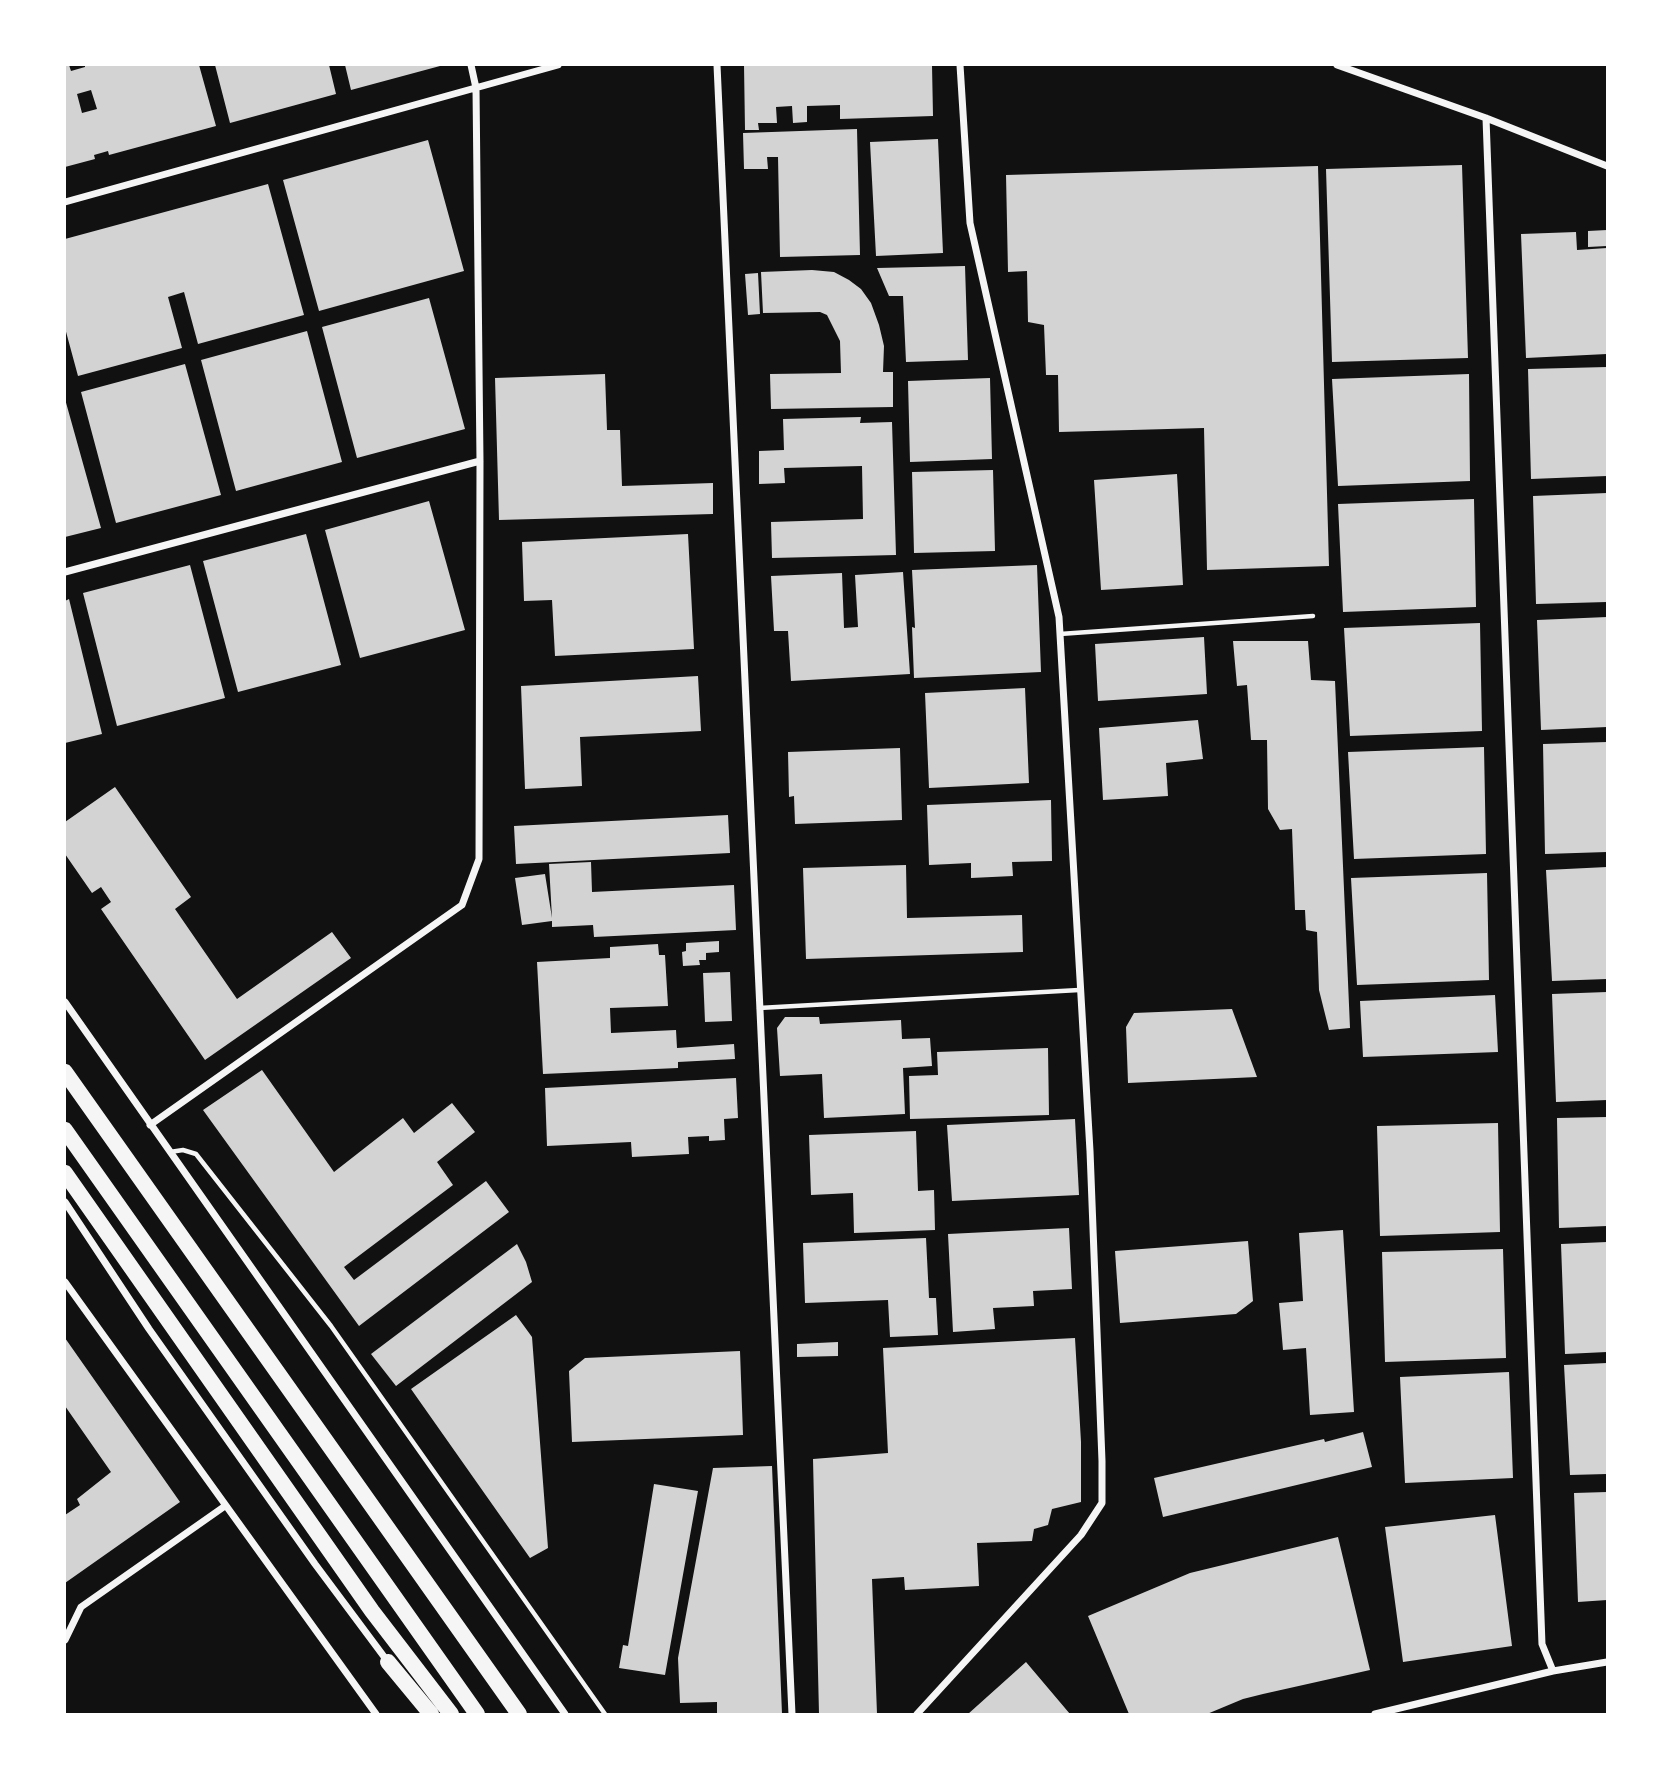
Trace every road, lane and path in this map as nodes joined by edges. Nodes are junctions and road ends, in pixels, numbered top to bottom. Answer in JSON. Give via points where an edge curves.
{"nodes":[{"id":1,"x":471,"y":65,"type":"edge"},
{"id":2,"x":558,"y":65,"type":"edge"},
{"id":3,"x":717,"y":65,"type":"edge"},
{"id":4,"x":960,"y":65,"type":"edge"},
{"id":5,"x":1336,"y":65,"type":"edge"},
{"id":6,"x":476,"y":88,"type":"junction"},
{"id":7,"x":1486,"y":118,"type":"junction"},
{"id":8,"x":1607,"y":166,"type":"edge"},
{"id":9,"x":65,"y":202,"type":"edge"},
{"id":10,"x":480,"y":461,"type":"junction"},
{"id":11,"x":65,"y":572,"type":"edge"},
{"id":12,"x":1313,"y":616,"type":"dead end"},
{"id":13,"x":1060,"y":634,"type":"junction"},
{"id":14,"x":1079,"y":990,"type":"junction"},
{"id":15,"x":65,"y":1002,"type":"edge"},
{"id":16,"x":759,"y":1008,"type":"junction"},
{"id":17,"x":65,"y":1072,"type":"edge"},
{"id":18,"x":150,"y":1125,"type":"junction"},
{"id":19,"x":65,"y":1130,"type":"edge"},
{"id":20,"x":169,"y":1152,"type":"junction"},
{"id":21,"x":65,"y":1173,"type":"edge"},
{"id":22,"x":65,"y":1202,"type":"edge"},
{"id":23,"x":65,"y":1282,"type":"edge"},
{"id":24,"x":225,"y":1506,"type":"junction"},
{"id":25,"x":65,"y":1640,"type":"edge"},
{"id":26,"x":388,"y":1662,"type":"joint"},
{"id":27,"x":1607,"y":1662,"type":"edge"},
{"id":28,"x":1553,"y":1671,"type":"junction"},
{"id":29,"x":376,"y":1714,"type":"edge"},
{"id":30,"x":432,"y":1714,"type":"edge"},
{"id":31,"x":452,"y":1714,"type":"edge"},
{"id":32,"x":477,"y":1714,"type":"edge"},
{"id":33,"x":519,"y":1714,"type":"edge"},
{"id":34,"x":565,"y":1714,"type":"edge"},
{"id":35,"x":605,"y":1714,"type":"edge"},
{"id":36,"x":792,"y":1714,"type":"edge"},
{"id":37,"x":917,"y":1714,"type":"edge"},
{"id":38,"x":1375,"y":1714,"type":"edge"}],
"edges":[{"from":1,"to":6,"type":"street"},
{"from":2,"to":6,"type":"street"},
{"from":3,"to":16,"type":"street"},
{"from":4,"to":13,"type":"street","via":[[970,223]]},
{"from":5,"to":7,"type":"street"},
{"from":6,"to":9,"type":"street"},
{"from":6,"to":10,"type":"street"},
{"from":7,"to":8,"type":"street"},
{"from":7,"to":28,"type":"street","via":[[1542,1644]]},
{"from":10,"to":11,"type":"street"},
{"from":10,"to":18,"type":"street","via":[[479,859],[462,905]]},
{"from":12,"to":13,"type":"lane"},
{"from":13,"to":14,"type":"street"},
{"from":14,"to":16,"type":"lane"},
{"from":14,"to":37,"type":"street","via":[[1090,1151],[1102,1503],[1081,1535]]},
{"from":15,"to":18,"type":"street"},
{"from":16,"to":36,"type":"street"},
{"from":17,"to":33,"type":"highway"},
{"from":18,"to":20,"type":"street"},
{"from":19,"to":32,"type":"highway"},
{"from":20,"to":34,"type":"street"},
{"from":20,"to":35,"type":"lane","via":[[196,1154],[314,1305]]},
{"from":21,"to":31,"type":"highway","via":[[372,1611]]},
{"from":22,"to":26,"type":"street","via":[[314,1564]]},
{"from":23,"to":24,"type":"street"},
{"from":24,"to":25,"type":"street","via":[[81,1607]]},
{"from":24,"to":29,"type":"street"},
{"from":26,"to":30,"type":"highway"},
{"from":27,"to":28,"type":"street"},
{"from":28,"to":38,"type":"street"}]}
